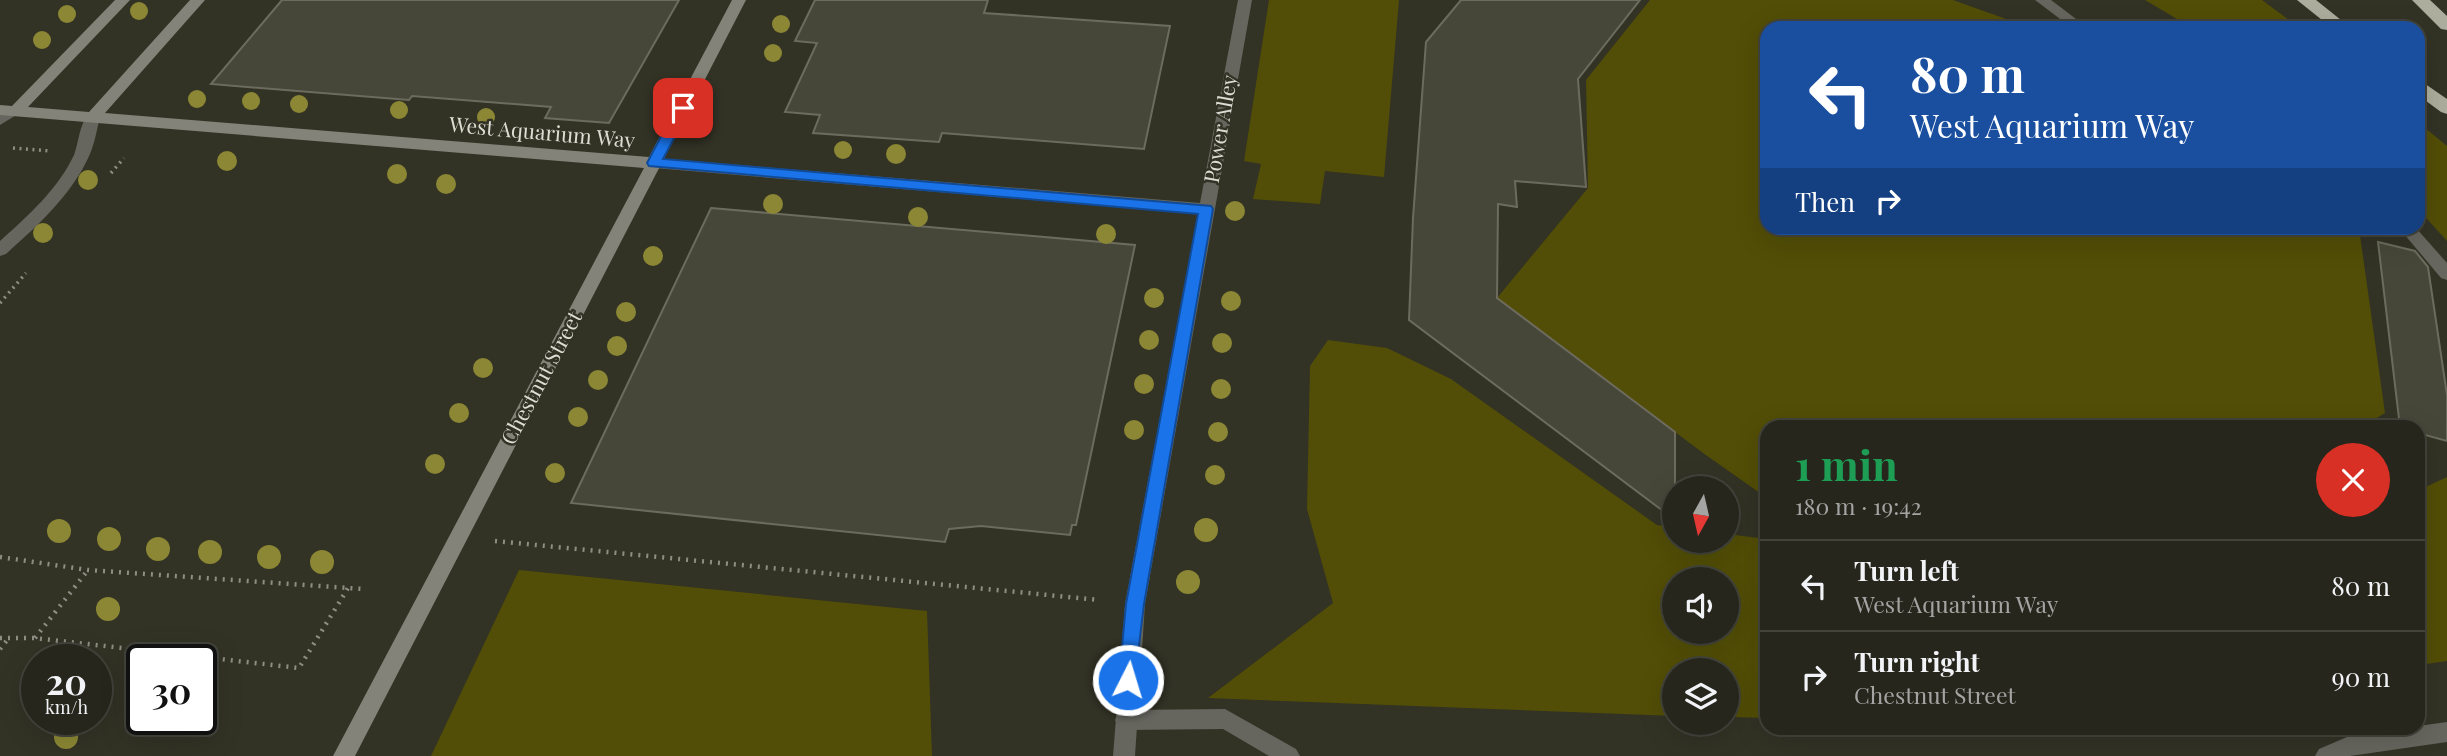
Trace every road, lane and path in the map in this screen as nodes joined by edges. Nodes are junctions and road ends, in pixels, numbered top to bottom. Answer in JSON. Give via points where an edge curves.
{"nodes":[{"id":1,"x":123,"y":0,"type":"edge"},
{"id":2,"x":198,"y":0,"type":"edge"},
{"id":3,"x":739,"y":0,"type":"edge"},
{"id":4,"x":1245,"y":0,"type":"edge"},
{"id":5,"x":2042,"y":0,"type":"edge"},
{"id":6,"x":2305,"y":0,"type":"edge"},
{"id":7,"x":2420,"y":0,"type":"edge"},
{"id":8,"x":2071,"y":21,"type":"edge"},
{"id":9,"x":2334,"y":21,"type":"edge"},
{"id":10,"x":2447,"y":25,"type":"edge"},
{"id":11,"x":2425,"y":91,"type":"edge"},
{"id":12,"x":2447,"y":108,"type":"edge"},
{"id":13,"x":0,"y":110,"type":"edge"},
{"id":14,"x":16,"y":111,"type":"junction"},
{"id":15,"x":93,"y":117,"type":"junction"},
{"id":16,"x":0,"y":120,"type":"edge"},
{"id":17,"x":12,"y":148,"type":"dead end"},
{"id":18,"x":58,"y":152,"type":"dead end"},
{"id":19,"x":654,"y":163,"type":"junction"},
{"id":20,"x":1206,"y":209,"type":"junction"},
{"id":21,"x":2413,"y":235,"type":"edge"},
{"id":22,"x":0,"y":250,"type":"edge"},
{"id":23,"x":2447,"y":274,"type":"edge"},
{"id":24,"x":458,"y":538,"type":"junction"},
{"id":25,"x":0,"y":557,"type":"edge"},
{"id":26,"x":88,"y":570,"type":"junction"},
{"id":27,"x":348,"y":588,"type":"junction"},
{"id":28,"x":362,"y":589,"type":"dead end"},
{"id":29,"x":1135,"y":604,"type":"junction"},
{"id":30,"x":0,"y":638,"type":"edge"},
{"id":31,"x":34,"y":638,"type":"junction"},
{"id":32,"x":8,"y":639,"type":"junction"},
{"id":33,"x":0,"y":649,"type":"edge"},
{"id":34,"x":1125,"y":720,"type":"junction"},
{"id":35,"x":2447,"y":732,"type":"edge"},
{"id":36,"x":2424,"y":735,"type":"edge"},
{"id":37,"x":2425,"y":735,"type":"edge"},
{"id":38,"x":344,"y":756,"type":"edge"},
{"id":39,"x":1125,"y":756,"type":"edge"},
{"id":40,"x":1289,"y":756,"type":"edge"},
{"id":41,"x":2326,"y":756,"type":"edge"}],
"edges":[{"from":1,"to":14,"type":"street"},
{"from":2,"to":15,"type":"street"},
{"from":3,"to":19,"type":"street","name":"Chestnut Street"},
{"from":4,"to":20,"type":"street","name":"Power Alley"},
{"from":5,"to":8,"type":"street"},
{"from":6,"to":9,"type":"highway"},
{"from":7,"to":10,"type":"highway"},
{"from":11,"to":12,"type":"highway"},
{"from":13,"to":14,"type":"street","name":"West Aquarium Way"},
{"from":14,"to":15,"type":"street","name":"West Aquarium Way"},
{"from":14,"to":16,"type":"street"},
{"from":15,"to":19,"type":"street","name":"West Aquarium Way"},
{"from":15,"to":22,"type":"street","via":[[71,173],[41,213]]},
{"from":17,"to":18,"type":"path"},
{"from":19,"to":20,"type":"street","name":"West Aquarium Way"},
{"from":19,"to":24,"type":"street","name":"Chestnut Street"},
{"from":20,"to":29,"type":"street","name":"Power Alley"},
{"from":21,"to":23,"type":"street"},
{"from":24,"to":29,"type":"path"},
{"from":24,"to":38,"type":"street","name":"Chestnut Street"},
{"from":25,"to":26,"type":"path"},
{"from":26,"to":27,"type":"path"},
{"from":26,"to":31,"type":"path"},
{"from":27,"to":28,"type":"path"},
{"from":27,"to":31,"type":"path","via":[[299,668]]},
{"from":29,"to":34,"type":"street","name":"Power Alley"},
{"from":30,"to":32,"type":"path"},
{"from":31,"to":32,"type":"path"},
{"from":32,"to":33,"type":"path"},
{"from":34,"to":39,"type":"street","name":"Power Alley"},
{"from":34,"to":40,"type":"street","via":[[1225,719]]},
{"from":35,"to":37,"type":"street"},
{"from":36,"to":41,"type":"street","via":[[2354,744]]}]}
